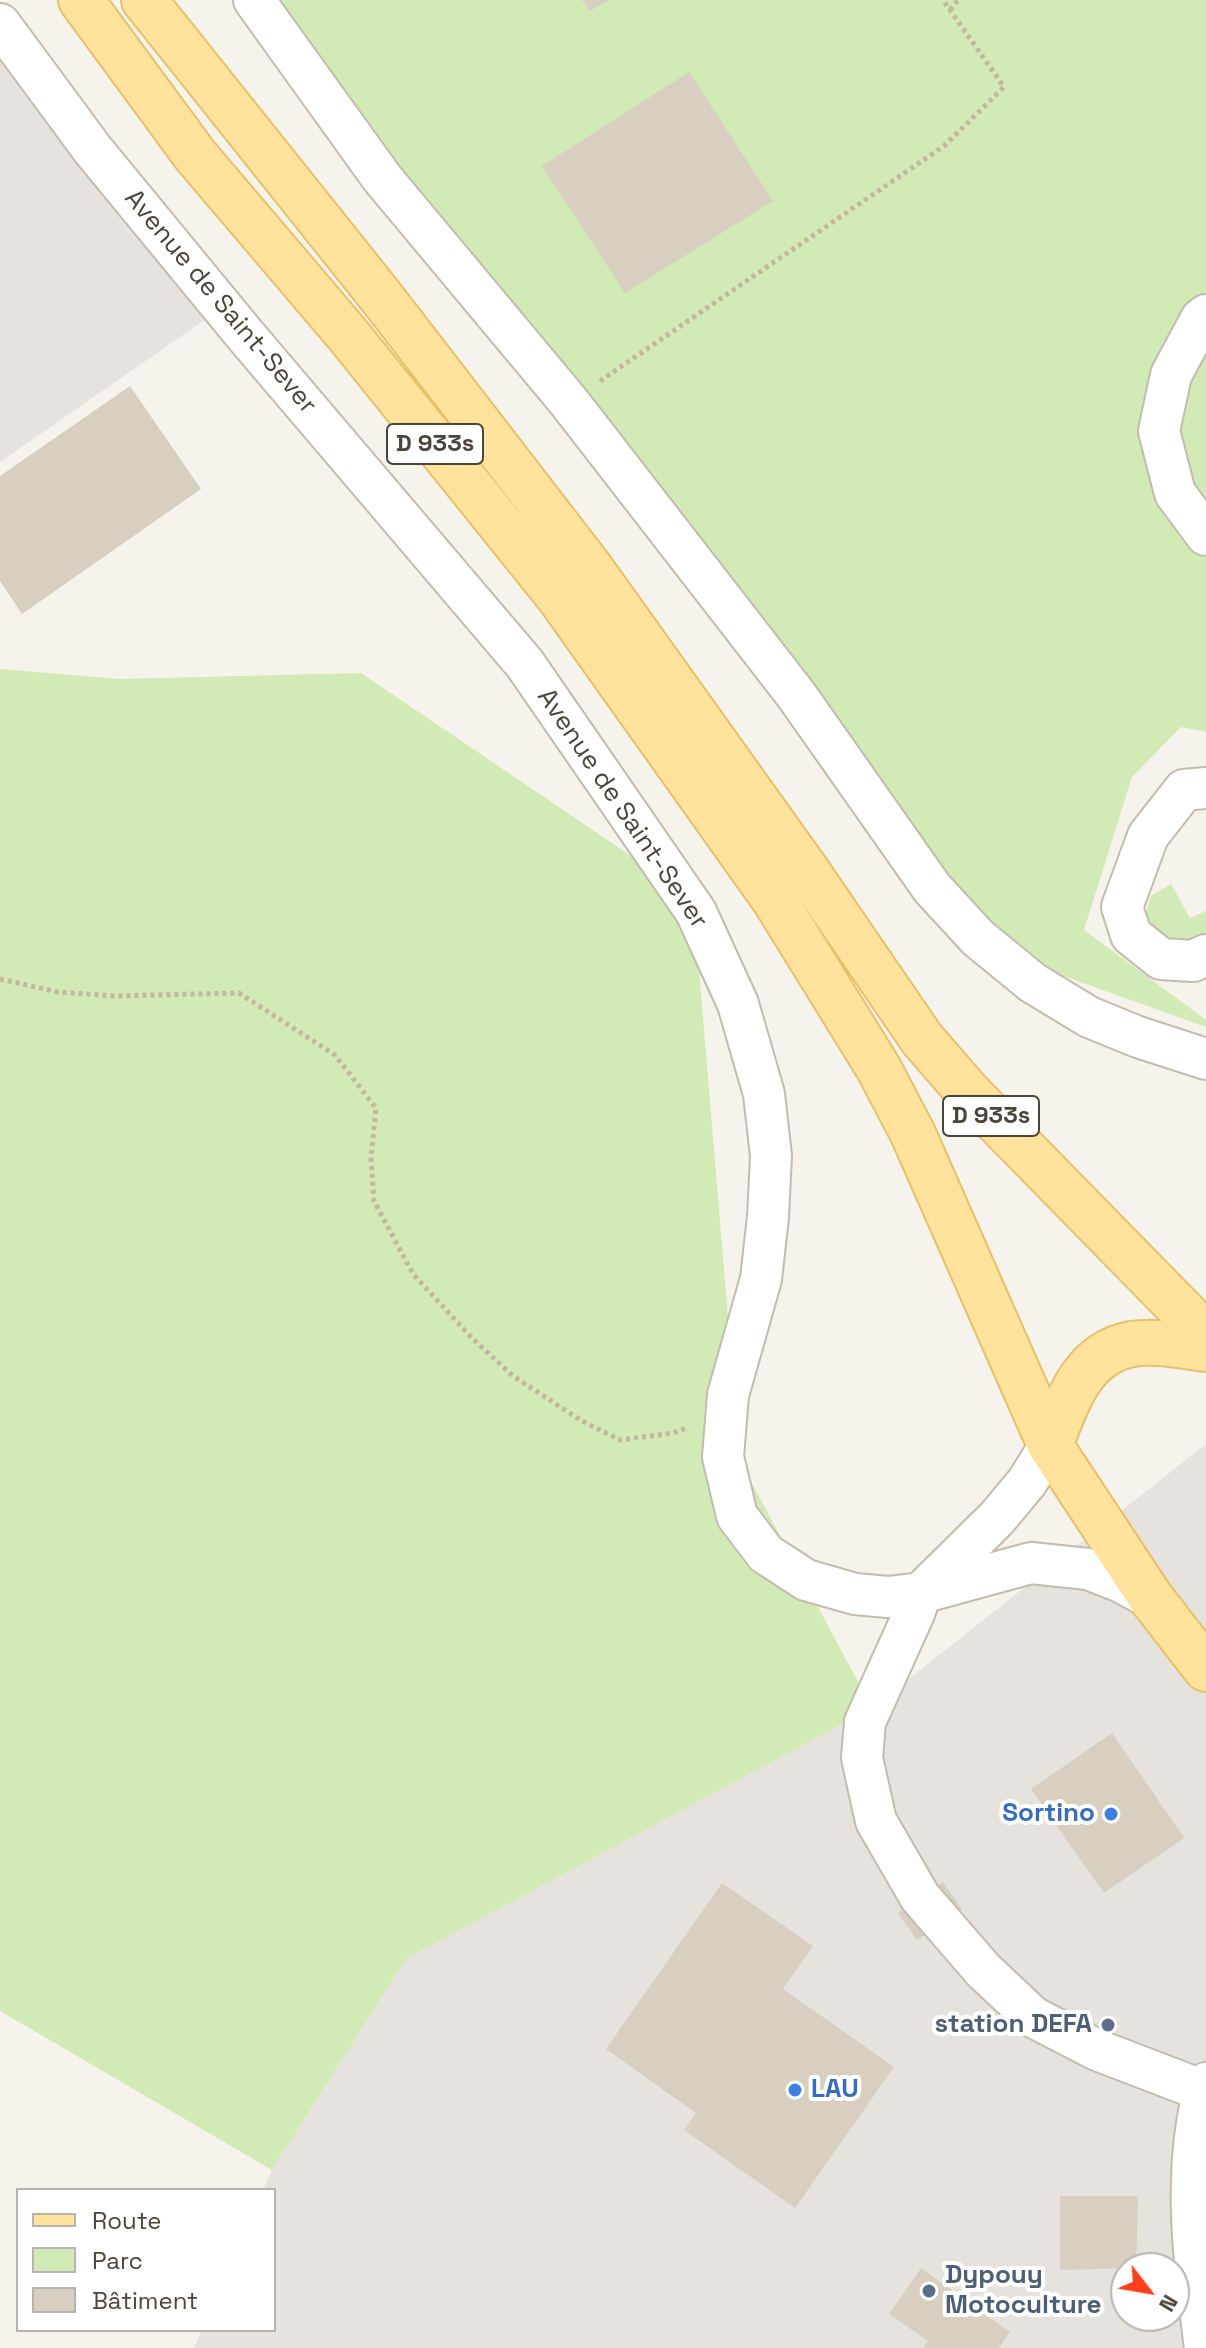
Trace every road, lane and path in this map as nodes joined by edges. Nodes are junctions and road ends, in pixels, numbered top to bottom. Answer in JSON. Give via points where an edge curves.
{"nodes":[{"id":1,"x":81,"y":0,"type":"edge"},
{"id":2,"x":144,"y":0,"type":"edge"},
{"id":3,"x":254,"y":0,"type":"edge"},
{"id":4,"x":943,"y":0,"type":"edge"},
{"id":5,"x":958,"y":0,"type":"edge"},
{"id":6,"x":950,"y":10,"type":"junction"},
{"id":7,"x":0,"y":24,"type":"edge"},
{"id":8,"x":1206,"y":315,"type":"edge"},
{"id":9,"x":569,"y":402,"type":"junction"},
{"id":10,"x":1206,"y":535,"type":"edge"},
{"id":11,"x":1206,"y":788,"type":"edge"},
{"id":12,"x":1206,"y":955,"type":"edge"},
{"id":13,"x":0,"y":979,"type":"edge"},
{"id":14,"x":1206,"y":1059,"type":"edge"},
{"id":15,"x":1206,"y":1335,"type":"edge"},
{"id":16,"x":1206,"y":1349,"type":"edge"},
{"id":17,"x":1050,"y":1445,"type":"junction"},
{"id":18,"x":723,"y":1457,"type":"junction"},
{"id":19,"x":921,"y":1593,"type":"junction"},
{"id":20,"x":1151,"y":1598,"type":"junction"},
{"id":21,"x":1206,"y":1669,"type":"edge"},
{"id":22,"x":1205,"y":2087,"type":"edge"},
{"id":23,"x":1201,"y":2280,"type":"edge"},
{"id":24,"x":1205,"y":2348,"type":"edge"}],
"edges":[{"from":1,"to":17,"type":"main road","number":"D 933s","via":[[195,155],[559,597],[774,899],[913,1134]]},
{"from":2,"to":15,"type":"main road","number":"D 933s","via":[[591,569],[922,1039]]},
{"from":3,"to":9,"type":"street","via":[[382,178]]},
{"from":4,"to":6,"type":"path"},
{"from":5,"to":6,"type":"path"},
{"from":6,"to":9,"type":"path","via":[[1004,87],[944,146]]},
{"from":7,"to":18,"type":"street","name":"Avenue de Saint-Sever","via":[[93,150],[525,664],[696,912],[738,1004],[764,1094],[771,1156],[761,1279],[728,1395]]},
{"from":8,"to":10,"type":"street","via":[[1171,375],[1159,431],[1175,493]]},
{"from":9,"to":14,"type":"street","via":[[797,696],[932,888],[978,938],[1033,983],[1089,1017]]},
{"from":11,"to":12,"type":"street","via":[[1184,790],[1148,836],[1122,907],[1131,935],[1161,959],[1193,961]]},
{"from":13,"to":18,"type":"path","via":[[58,992],[115,996],[239,993],[335,1055],[376,1108],[374,1201],[413,1274],[472,1338],[513,1376],[620,1440],[673,1433],[703,1422]]},
{"from":16,"to":17,"type":"main road","via":[[1132,1344],[1098,1358],[1073,1389]]},
{"from":17,"to":19,"type":"street","via":[[997,1518]]},
{"from":17,"to":20,"type":"main road","number":"D 933s"},
{"from":18,"to":19,"type":"street","name":"Avenue de Saint-Sever","via":[[737,1516],[766,1554],[806,1580],[855,1594]]},
{"from":19,"to":20,"type":"street","name":"Avenue de Saint-Sever","via":[[1031,1563],[1088,1569]]},
{"from":19,"to":22,"type":"street","via":[[865,1722],[862,1758],[876,1821],[920,1897],[983,1970],[1033,2017],[1097,2050]]},
{"from":20,"to":21,"type":"main road","number":"D 933s"},
{"from":22,"to":23,"type":"street","via":[[1192,2175]]},
{"from":23,"to":24,"type":"street"}]}
